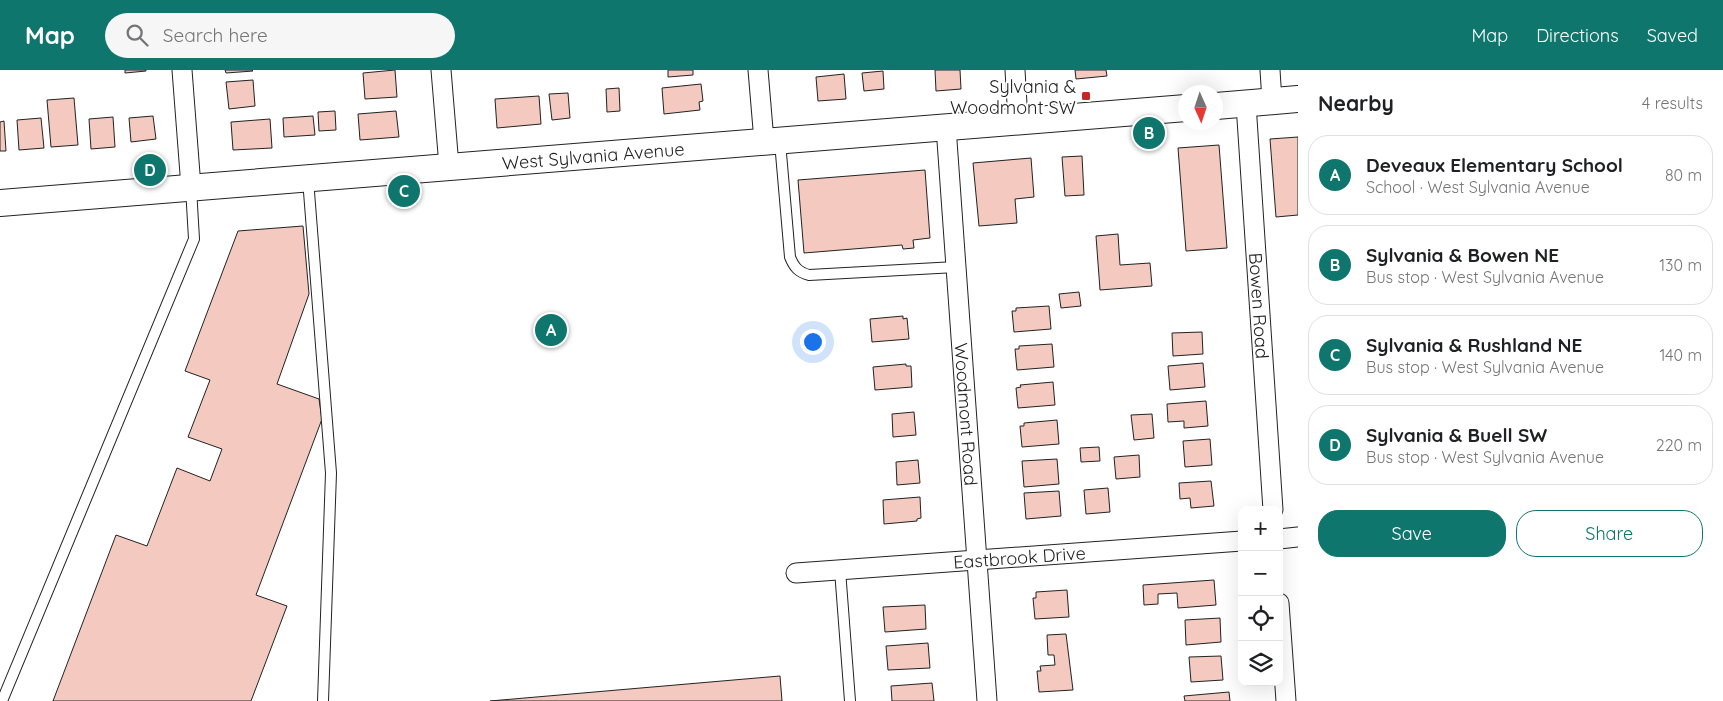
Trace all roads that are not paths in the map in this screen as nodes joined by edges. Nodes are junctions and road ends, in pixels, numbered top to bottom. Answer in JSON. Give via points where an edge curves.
{"nodes":[{"id":1,"x":182,"y":70,"type":"edge"},
{"id":2,"x":441,"y":70,"type":"edge"},
{"id":3,"x":758,"y":70,"type":"edge"},
{"id":4,"x":1014,"y":70,"type":"edge"},
{"id":5,"x":1270,"y":70,"type":"edge"},
{"id":6,"x":1298,"y":99,"type":"edge"},
{"id":7,"x":1272,"y":102,"type":"junction"},
{"id":8,"x":1246,"y":104,"type":"junction"},
{"id":9,"x":1223,"y":106,"type":"edge"},
{"id":10,"x":1178,"y":109,"type":"edge"},
{"id":11,"x":1018,"y":121,"type":"junction"},
{"id":12,"x":946,"y":127,"type":"junction"},
{"id":13,"x":772,"y":141,"type":"junction"},
{"id":14,"x":449,"y":166,"type":"junction"},
{"id":15,"x":308,"y":178,"type":"junction"},
{"id":16,"x":191,"y":187,"type":"junction"},
{"id":17,"x":0,"y":203,"type":"edge"},
{"id":18,"x":956,"y":268,"type":"junction"},
{"id":19,"x":1273,"y":506,"type":"edge"},
{"id":20,"x":1298,"y":537,"type":"edge"},
{"id":21,"x":1283,"y":538,"type":"edge"},
{"id":22,"x":1238,"y":541,"type":"edge"},
{"id":23,"x":977,"y":560,"type":"junction"},
{"id":24,"x":840,"y":570,"type":"junction"},
{"id":25,"x":796,"y":573,"type":"dead end"},
{"id":26,"x":1282,"y":641,"type":"edge"},
{"id":27,"x":2,"y":701,"type":"edge"},
{"id":28,"x":323,"y":701,"type":"edge"},
{"id":29,"x":850,"y":701,"type":"edge"},
{"id":30,"x":987,"y":701,"type":"edge"},
{"id":31,"x":1286,"y":701,"type":"edge"}],
"edges":[{"from":1,"to":16,"type":"street"},
{"from":2,"to":14,"type":"street"},
{"from":3,"to":13,"type":"street"},
{"from":4,"to":11,"type":"street"},
{"from":5,"to":7,"type":"street"},
{"from":6,"to":7,"type":"main road"},
{"from":7,"to":8,"type":"main road"},
{"from":8,"to":9,"type":"main road"},
{"from":8,"to":19,"type":"street","name":"Bowen Road"},
{"from":10,"to":11,"type":"main road","name":"West Sylvania Avenue"},
{"from":11,"to":12,"type":"main road","name":"West Sylvania Avenue"},
{"from":12,"to":13,"type":"main road","name":"West Sylvania Avenue"},
{"from":12,"to":18,"type":"street","name":"Woodmont Road"},
{"from":13,"to":14,"type":"main road","name":"West Sylvania Avenue"},
{"from":13,"to":18,"type":"lane","via":[[790,257],[801,273]]},
{"from":14,"to":15,"type":"main road","name":"West Sylvania Avenue"},
{"from":15,"to":16,"type":"main road","name":"West Sylvania Avenue"},
{"from":15,"to":28,"type":"lane","via":[[331,473]]},
{"from":16,"to":17,"type":"main road","name":"West Sylvania Avenue"},
{"from":16,"to":27,"type":"lane","via":[[194,239]]},
{"from":18,"to":23,"type":"street","name":"Woodmont Road"},
{"from":20,"to":21,"type":"street"},
{"from":22,"to":23,"type":"street","name":"Eastbrook Drive"},
{"from":23,"to":24,"type":"street","name":"Eastbrook Drive"},
{"from":23,"to":30,"type":"street","name":"Woodmont Road"},
{"from":24,"to":25,"type":"street","name":"Eastbrook Drive"},
{"from":24,"to":29,"type":"lane"},
{"from":26,"to":31,"type":"street"}]}
